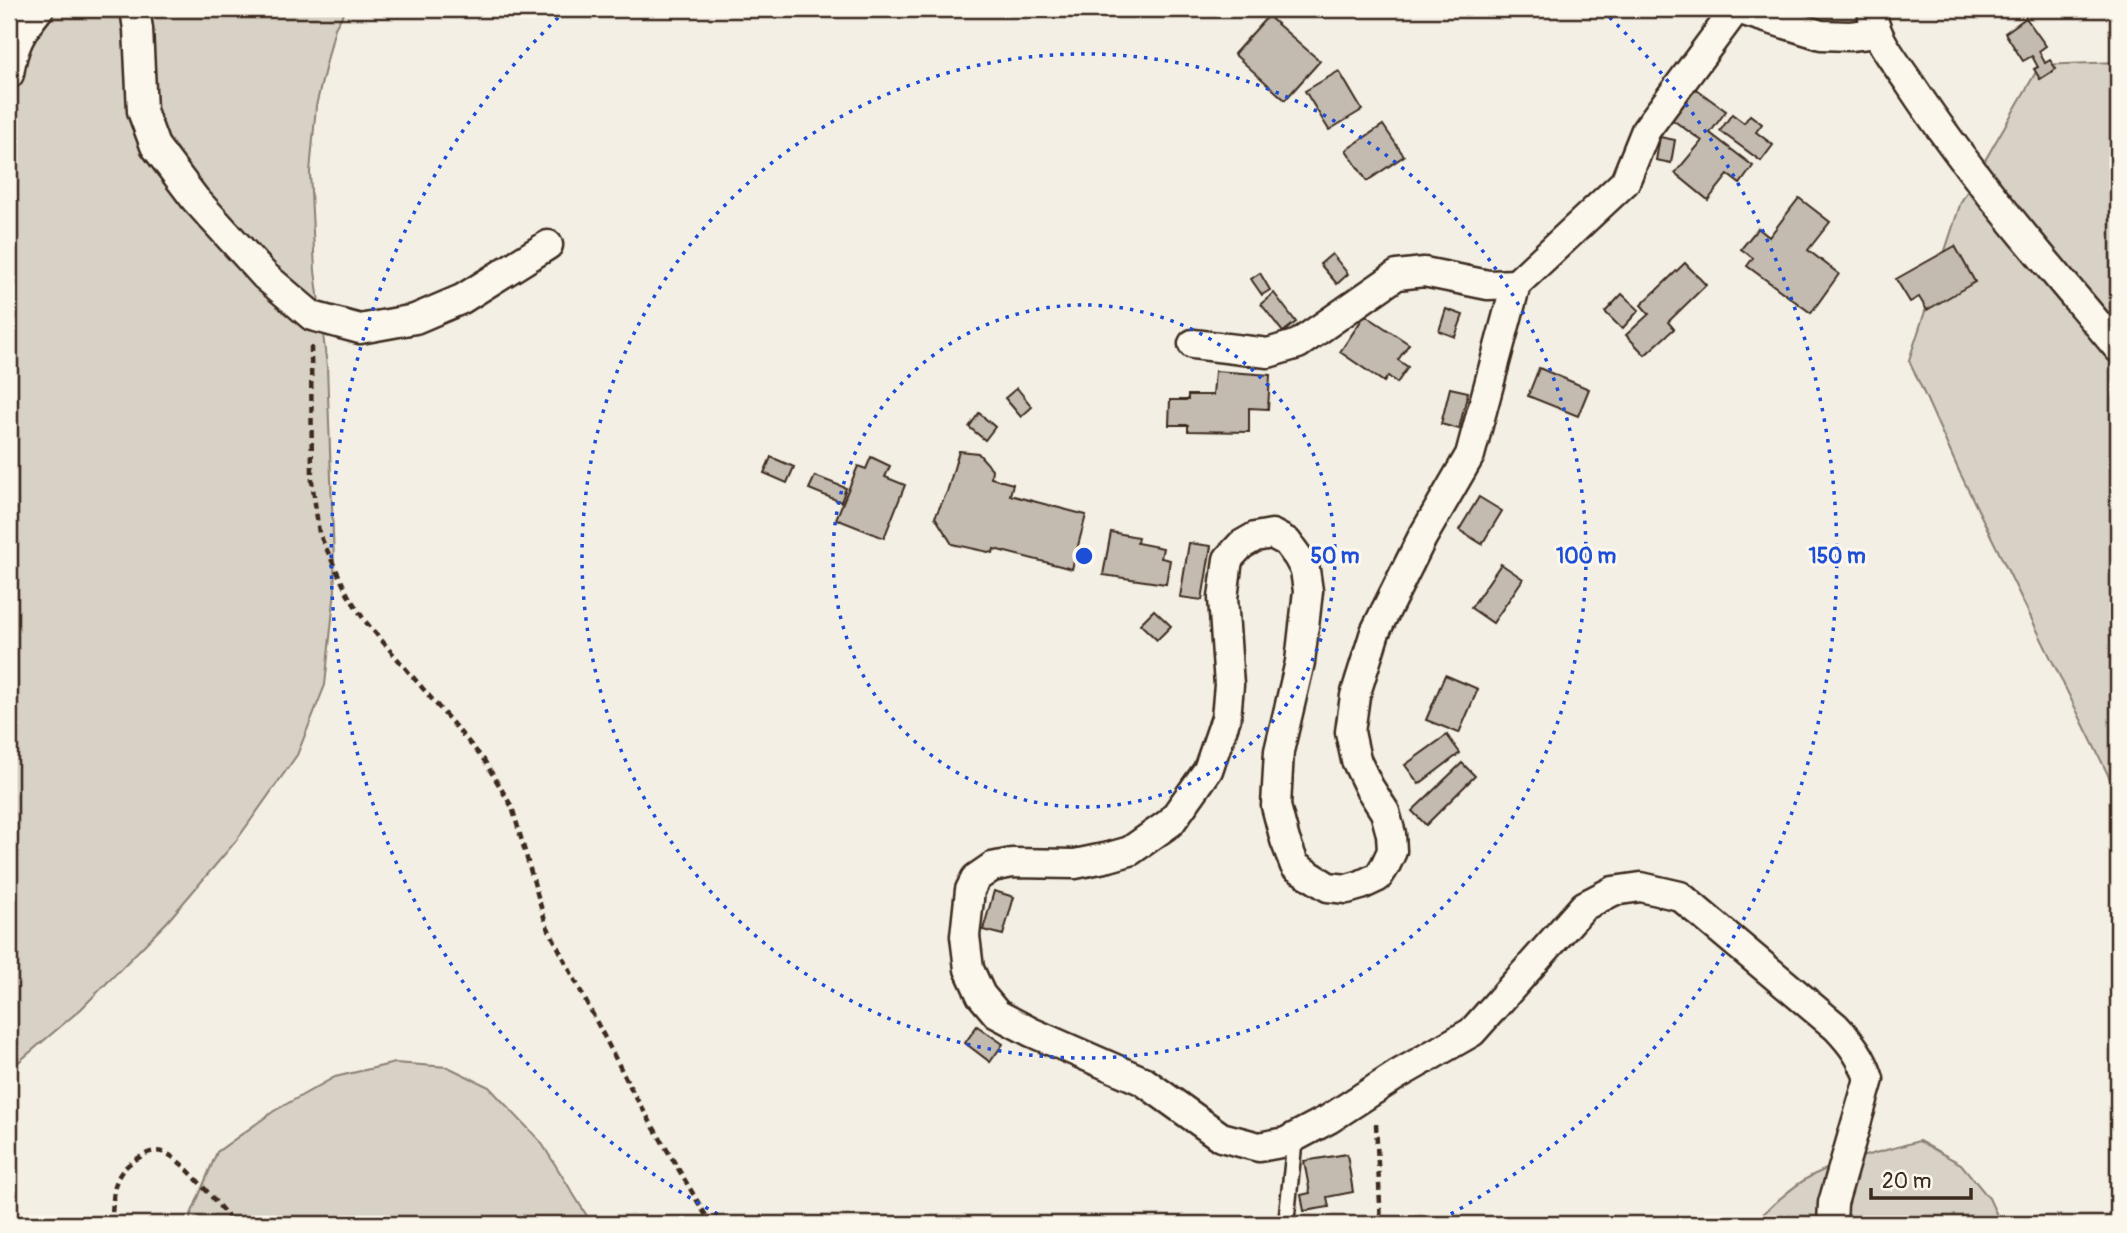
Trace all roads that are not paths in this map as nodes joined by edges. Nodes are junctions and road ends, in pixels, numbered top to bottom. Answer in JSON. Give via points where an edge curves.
{"nodes":[{"id":1,"x":38,"y":9,"type":"edge"},
{"id":2,"x":135,"y":9,"type":"edge"},
{"id":3,"x":1736,"y":9,"type":"edge"},
{"id":4,"x":1875,"y":21,"type":"edge"},
{"id":5,"x":9,"y":74,"type":"edge"},
{"id":6,"x":548,"y":245,"type":"dead end"},
{"id":7,"x":1516,"y":284,"type":"junction"},
{"id":8,"x":1193,"y":344,"type":"dead end"},
{"id":9,"x":2118,"y":348,"type":"edge"},
{"id":10,"x":1295,"y":1137,"type":"junction"},
{"id":11,"x":1286,"y":1224,"type":"edge"},
{"id":12,"x":1832,"y":1224,"type":"edge"}],
"edges":[{"from":1,"to":5,"type":"street","via":[[21,32]]},
{"from":2,"to":6,"type":"street","via":[[142,111],[155,146],[195,199],[265,276],[312,316],[360,329],[415,319],[463,299]]},
{"from":3,"to":4,"type":"street","via":[[1822,35],[1850,36]]},
{"from":3,"to":7,"type":"street","via":[[1646,131],[1625,183]]},
{"from":4,"to":9,"type":"street","via":[[1943,133],[2000,209]]},
{"from":7,"to":8,"type":"street","via":[[1488,285],[1424,272],[1396,275],[1298,344],[1268,353]]},
{"from":7,"to":10,"type":"street","via":[[1470,455],[1375,632],[1355,696],[1350,732],[1356,760],[1385,812],[1391,834],[1392,850],[1378,877],[1361,886],[1328,887],[1294,866],[1284,840],[1276,806],[1279,751],[1300,662],[1308,591],[1298,557],[1287,542],[1272,534],[1255,537],[1228,559],[1223,598],[1229,685],[1226,718],[1208,770],[1171,822],[1130,851],[1110,857],[1075,864],[992,867],[976,878],[970,890],[965,936],[969,969],[981,995],[997,1014],[1143,1081],[1221,1137],[1259,1147]]},
{"from":10,"to":11,"type":"lane"},
{"from":10,"to":12,"type":"street","via":[[1472,1032],[1584,906],[1613,891],[1641,887],[1680,896],[1836,1027],[1864,1062],[1869,1079],[1833,1203]]}]}
